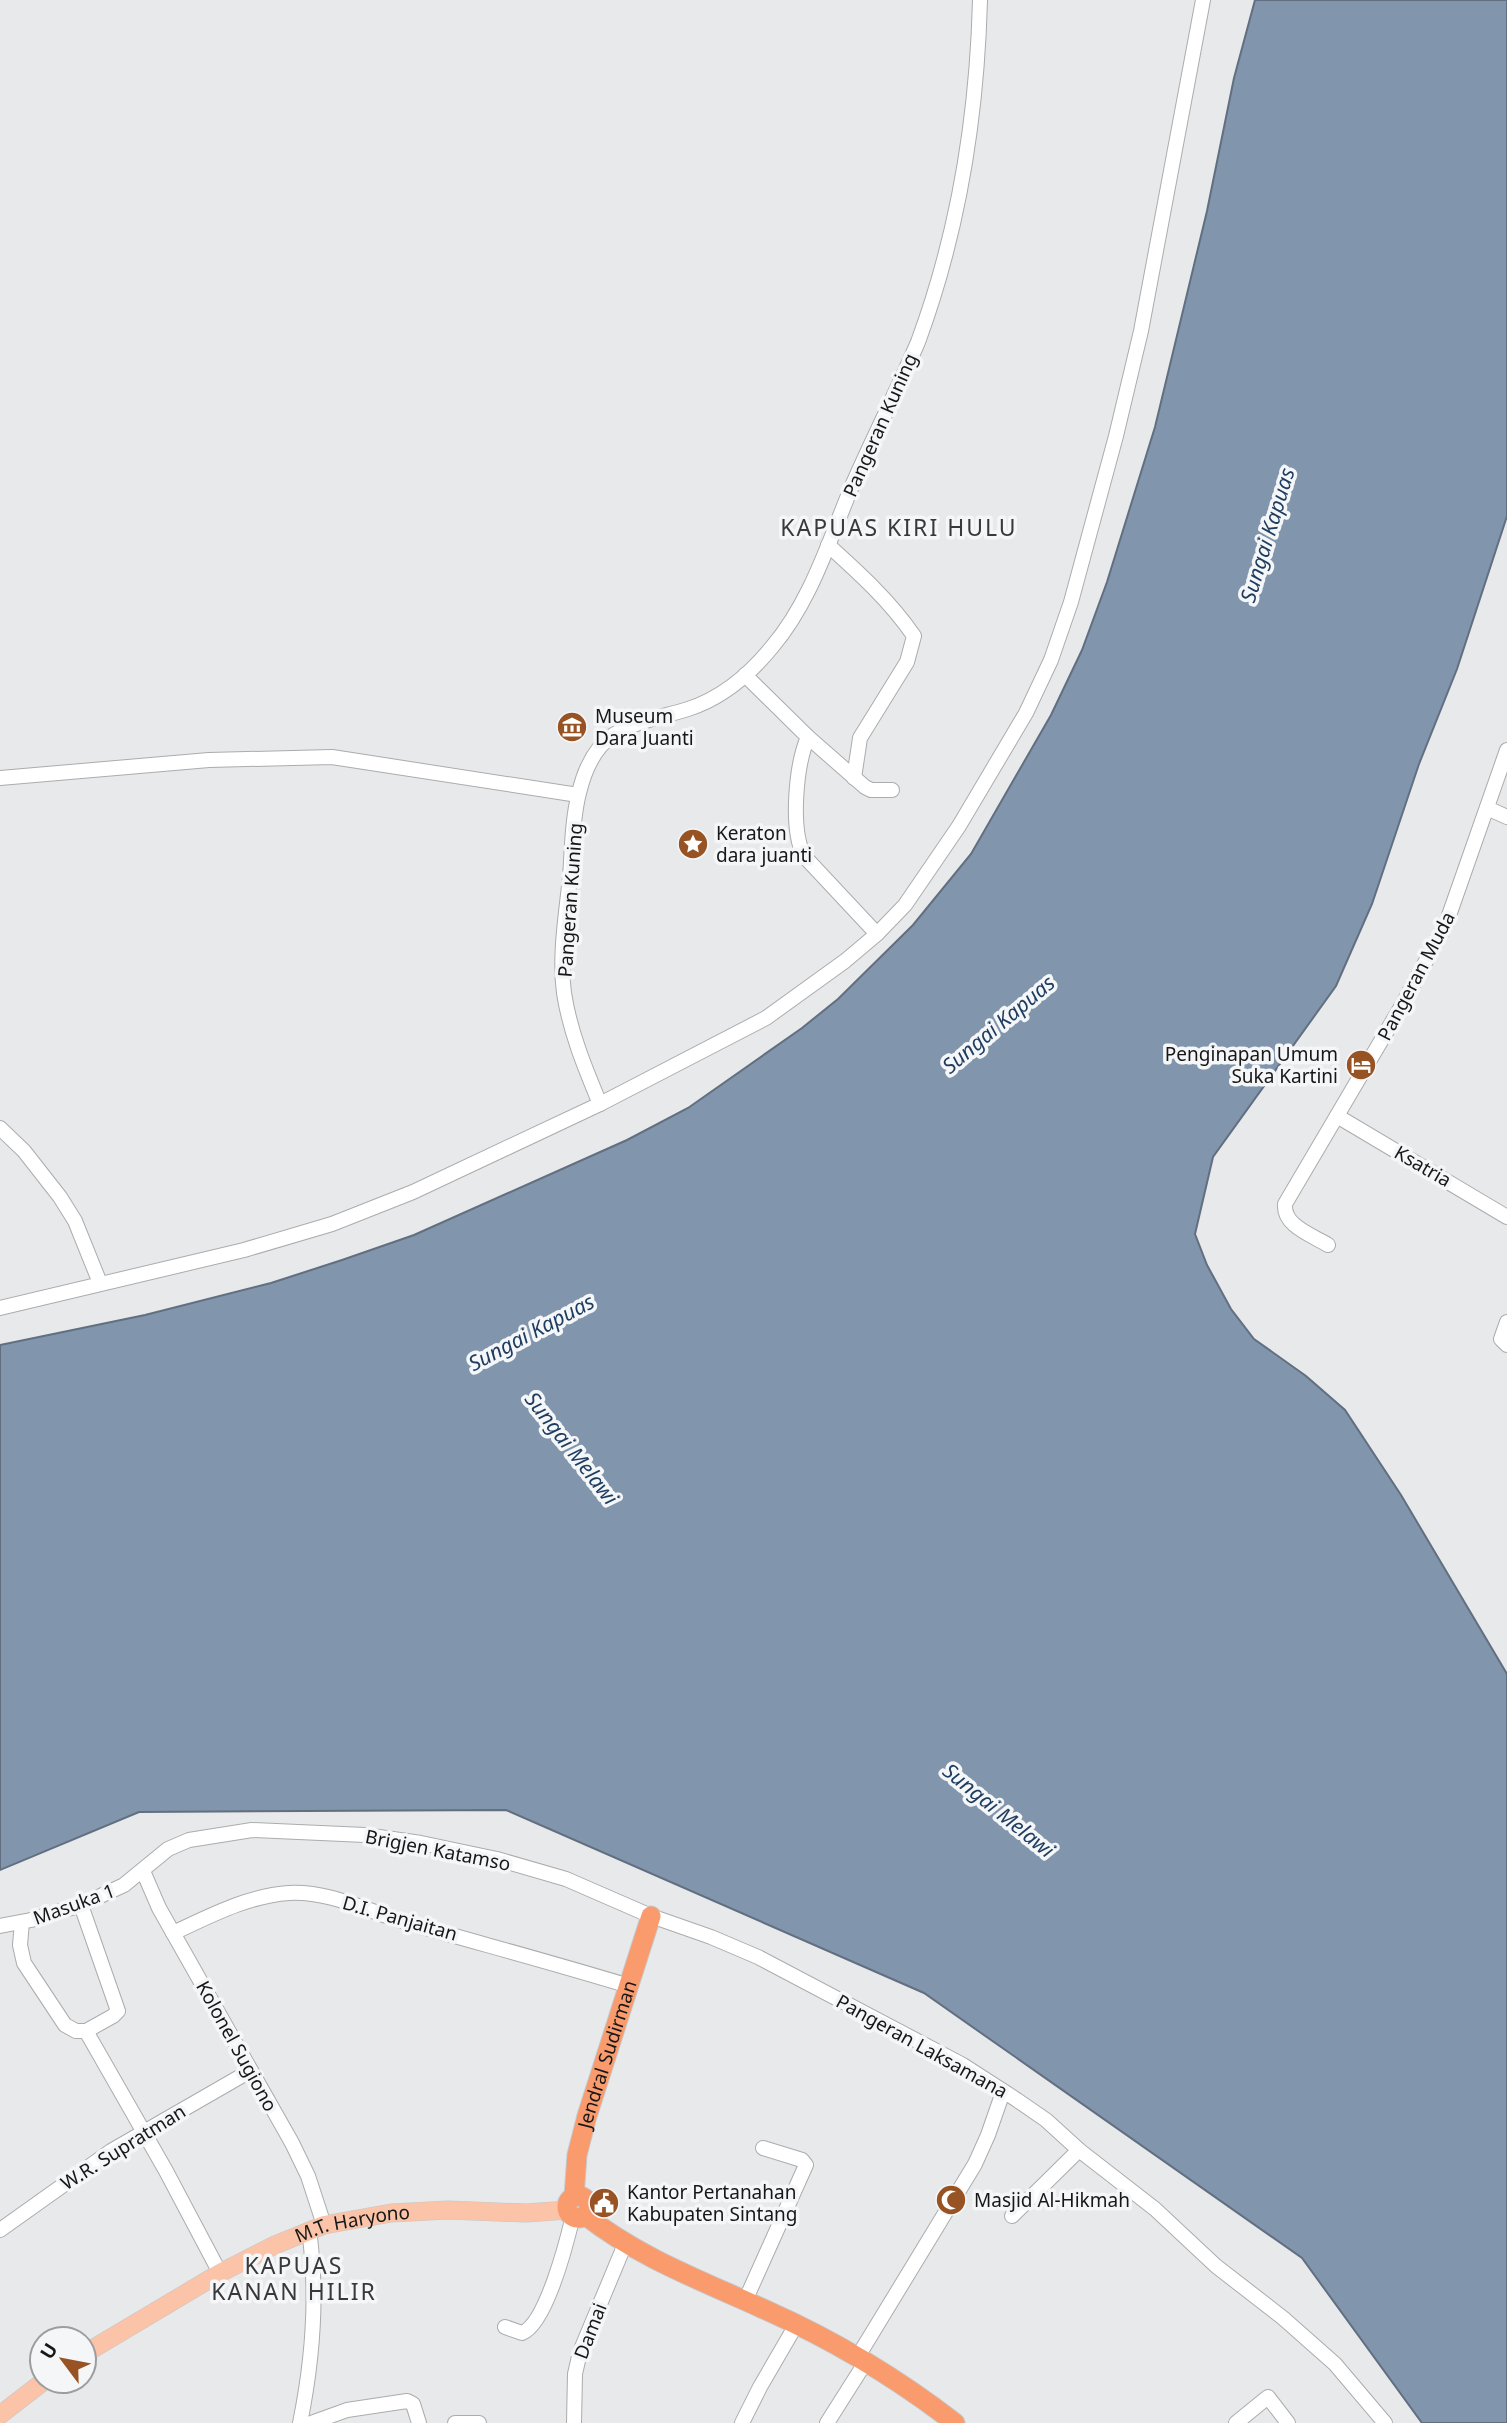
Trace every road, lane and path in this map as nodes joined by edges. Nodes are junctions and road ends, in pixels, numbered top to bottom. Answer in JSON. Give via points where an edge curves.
{"nodes":[{"id":1,"x":980,"y":0,"type":"edge"},
{"id":2,"x":1203,"y":0,"type":"edge"},
{"id":3,"x":828,"y":545,"type":"junction"},
{"id":4,"x":745,"y":675,"type":"junction"},
{"id":5,"x":808,"y":737,"type":"junction"},
{"id":6,"x":1507,"y":750,"type":"edge"},
{"id":7,"x":0,"y":778,"type":"edge"},
{"id":8,"x":854,"y":778,"type":"junction"},
{"id":9,"x":892,"y":790,"type":"dead end"},
{"id":10,"x":578,"y":795,"type":"junction"},
{"id":11,"x":1487,"y":808,"type":"junction"},
{"id":12,"x":1507,"y":817,"type":"edge"},
{"id":13,"x":877,"y":934,"type":"junction"},
{"id":14,"x":600,"y":1104,"type":"junction"},
{"id":15,"x":1337,"y":1116,"type":"junction"},
{"id":16,"x":0,"y":1128,"type":"edge"},
{"id":17,"x":1507,"y":1217,"type":"edge"},
{"id":18,"x":1328,"y":1245,"type":"dead end"},
{"id":19,"x":100,"y":1283,"type":"junction"},
{"id":20,"x":0,"y":1308,"type":"edge"},
{"id":21,"x":1507,"y":1322,"type":"edge"},
{"id":22,"x":1507,"y":1345,"type":"edge"},
{"id":23,"x":143,"y":1871,"type":"junction"},
{"id":24,"x":81,"y":1905,"type":"junction"},
{"id":25,"x":651,"y":1916,"type":"junction"},
{"id":26,"x":11,"y":1924,"type":"edge"},
{"id":27,"x":173,"y":1933,"type":"junction"},
{"id":28,"x":629,"y":1986,"type":"junction"},
{"id":29,"x":86,"y":2031,"type":"junction"},
{"id":30,"x":250,"y":2071,"type":"junction"},
{"id":31,"x":1003,"y":2092,"type":"junction"},
{"id":32,"x":143,"y":2132,"type":"junction"},
{"id":33,"x":763,"y":2148,"type":"dead end"},
{"id":34,"x":1079,"y":2150,"type":"junction"},
{"id":35,"x":575,"y":2209,"type":"junction"},
{"id":36,"x":1012,"y":2216,"type":"dead end"},
{"id":37,"x":316,"y":2227,"type":"junction"},
{"id":38,"x":0,"y":2230,"type":"edge"},
{"id":39,"x":625,"y":2244,"type":"junction"},
{"id":40,"x":220,"y":2273,"type":"junction"},
{"id":41,"x":746,"y":2301,"type":"junction"},
{"id":42,"x":796,"y":2325,"type":"junction"},
{"id":43,"x":505,"y":2327,"type":"dead end"},
{"id":44,"x":98,"y":2346,"type":"edge"},
{"id":45,"x":861,"y":2360,"type":"junction"},
{"id":46,"x":28,"y":2392,"type":"edge"},
{"id":47,"x":2,"y":2409,"type":"edge"},
{"id":48,"x":950,"y":2422,"type":"edge"},
{"id":49,"x":1381,"y":2422,"type":"edge"},
{"id":50,"x":300,"y":2423,"type":"edge"},
{"id":51,"x":311,"y":2423,"type":"edge"},
{"id":52,"x":419,"y":2423,"type":"edge"},
{"id":53,"x":456,"y":2423,"type":"edge"},
{"id":54,"x":479,"y":2423,"type":"edge"},
{"id":55,"x":574,"y":2423,"type":"edge"},
{"id":56,"x":743,"y":2423,"type":"edge"},
{"id":57,"x":827,"y":2423,"type":"edge"},
{"id":58,"x":1236,"y":2423,"type":"edge"},
{"id":59,"x":1288,"y":2423,"type":"edge"}],
"edges":[{"from":1,"to":3,"type":"street","name":"Pangeran Kuning","via":[[967,164],[948,250],[918,342]]},
{"from":2,"to":13,"type":"street","via":[[1141,331],[1064,623],[1037,690],[995,769],[905,905]]},
{"from":3,"to":4,"type":"street","name":"Pangeran Kuning","via":[[788,626]]},
{"from":3,"to":8,"type":"street","via":[[899,614],[914,636],[907,662],[860,738]]},
{"from":4,"to":5,"type":"street"},
{"from":4,"to":10,"type":"street","name":"Pangeran Kuning","via":[[691,708],[613,736],[594,757]]},
{"from":5,"to":8,"type":"street"},
{"from":5,"to":13,"type":"street","via":[[797,801],[801,850]]},
{"from":6,"to":11,"type":"street","name":"Pangeran Muda"},
{"from":7,"to":10,"type":"street","via":[[209,761],[332,757]]},
{"from":8,"to":9,"type":"street","via":[[871,790]]},
{"from":10,"to":14,"type":"street","name":"Pangeran Kuning","via":[[563,950],[564,991],[574,1034]]},
{"from":11,"to":12,"type":"street"},
{"from":11,"to":15,"type":"street","name":"Pangeran Muda","via":[[1446,924]]},
{"from":13,"to":14,"type":"street","via":[[766,1018]]},
{"from":14,"to":19,"type":"street","via":[[364,1213],[244,1250]]},
{"from":15,"to":17,"type":"street","name":"Ksatria"},
{"from":15,"to":18,"type":"street","name":"Pangeran Muda","via":[[1289,1195],[1284,1213],[1294,1225]]},
{"from":16,"to":19,"type":"street","via":[[60,1197]]},
{"from":19,"to":20,"type":"street"},
{"from":21,"to":22,"type":"street","via":[[1501,1339]]},
{"from":23,"to":24,"type":"street","name":"Masuka 1"},
{"from":23,"to":25,"type":"street","name":"Brigjen Katamso","via":[[168,1849],[219,1834],[252,1830],[365,1835],[461,1851],[566,1879]]},
{"from":23,"to":27,"type":"street","name":"Kolonel Sugiono"},
{"from":24,"to":26,"type":"street","name":"Masuka 1"},
{"from":24,"to":29,"type":"street","via":[[118,2011]]},
{"from":25,"to":28,"type":"highway","name":"Jendral Sudirman"},
{"from":25,"to":31,"type":"street","name":"Pangeran Laksamana","via":[[758,1957],[963,2065]]},
{"from":26,"to":29,"type":"street","via":[[24,1963],[65,2025]]},
{"from":27,"to":28,"type":"street","name":"D.I. Panjaitan","via":[[255,1899],[321,1895]]},
{"from":27,"to":30,"type":"street","name":"Kolonel Sugiono"},
{"from":28,"to":35,"type":"highway","name":"Jendral Sudirman","via":[[580,2142]]},
{"from":29,"to":32,"type":"street"},
{"from":30,"to":32,"type":"street","name":"W.R. Supratman"},
{"from":30,"to":37,"type":"street","name":"Kolonel Sugiono","via":[[308,2176]]},
{"from":31,"to":34,"type":"street","name":"Pangeran Laksamana","via":[[1046,2120]]},
{"from":31,"to":45,"type":"street","via":[[975,2164]]},
{"from":32,"to":38,"type":"street","name":"W.R. Supratman"},
{"from":32,"to":40,"type":"street"},
{"from":33,"to":41,"type":"street","via":[[806,2165]]},
{"from":34,"to":36,"type":"street"},
{"from":34,"to":49,"type":"street","name":"Pangeran Laksamana","via":[[1329,2358]]},
{"from":35,"to":37,"type":"main road","name":"M.T. Haryono","via":[[402,2212]]},
{"from":35,"to":39,"type":"highway"},
{"from":35,"to":43,"type":"street","via":[[559,2269],[534,2322],[522,2333]]},
{"from":37,"to":40,"type":"main road","name":"M.T. Haryono"},
{"from":37,"to":50,"type":"street","name":"Kolonel Sugiono","via":[[314,2315]]},
{"from":39,"to":41,"type":"highway"},
{"from":39,"to":55,"type":"street","name":"Damai","via":[[580,2352]]},
{"from":40,"to":44,"type":"main road","name":"M.T. Haryono"},
{"from":41,"to":42,"type":"highway"},
{"from":42,"to":45,"type":"highway"},
{"from":42,"to":56,"type":"street"},
{"from":45,"to":48,"type":"highway","via":[[929,2403]]},
{"from":45,"to":57,"type":"street"},
{"from":46,"to":47,"type":"main road"},
{"from":51,"to":52,"type":"street","via":[[348,2410],[407,2401],[413,2404]]},
{"from":53,"to":54,"type":"street"},
{"from":58,"to":59,"type":"street","via":[[1268,2396]]}]}
